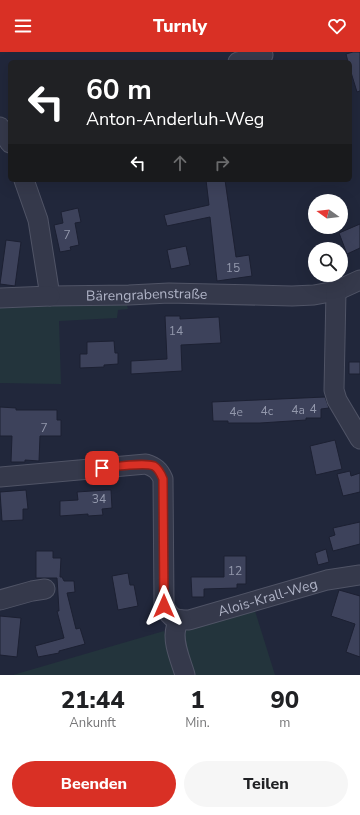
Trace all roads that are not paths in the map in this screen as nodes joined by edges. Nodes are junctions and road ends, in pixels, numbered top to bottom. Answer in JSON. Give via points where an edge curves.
{"nodes":[{"id":1,"x":263,"y":55,"type":"dead end"},
{"id":2,"x":245,"y":60,"type":"edge"},
{"id":3,"x":25,"y":182,"type":"edge"},
{"id":4,"x":360,"y":280,"type":"edge"},
{"id":5,"x":336,"y":291,"type":"junction"},
{"id":6,"x":50,"y":296,"type":"junction"},
{"id":7,"x":0,"y":298,"type":"edge"},
{"id":8,"x":360,"y":439,"type":"edge"},
{"id":9,"x":0,"y":477,"type":"edge"},
{"id":10,"x":360,"y":575,"type":"edge"},
{"id":11,"x":45,"y":589,"type":"dead end"},
{"id":12,"x":0,"y":600,"type":"edge"},
{"id":13,"x":178,"y":620,"type":"junction"},
{"id":14,"x":185,"y":675,"type":"edge"}],
"edges":[{"from":1,"to":2,"type":"street"},
{"from":3,"to":6,"type":"street","via":[[38,220]]},
{"from":4,"to":5,"type":"street","name":"Bärengrabenstraße"},
{"from":5,"to":6,"type":"street","name":"Bärengrabenstraße","via":[[292,296],[170,293]]},
{"from":5,"to":8,"type":"street","via":[[334,390]]},
{"from":6,"to":7,"type":"street","name":"Bärengrabenstraße"},
{"from":9,"to":13,"type":"street","via":[[146,464],[154,466],[163,479],[164,606],[168,615]]},
{"from":10,"to":13,"type":"street","name":"Alois-Krall-Weg","via":[[328,580],[189,620]]},
{"from":11,"to":12,"type":"street"},
{"from":13,"to":14,"type":"street","via":[[175,635]]}]}
